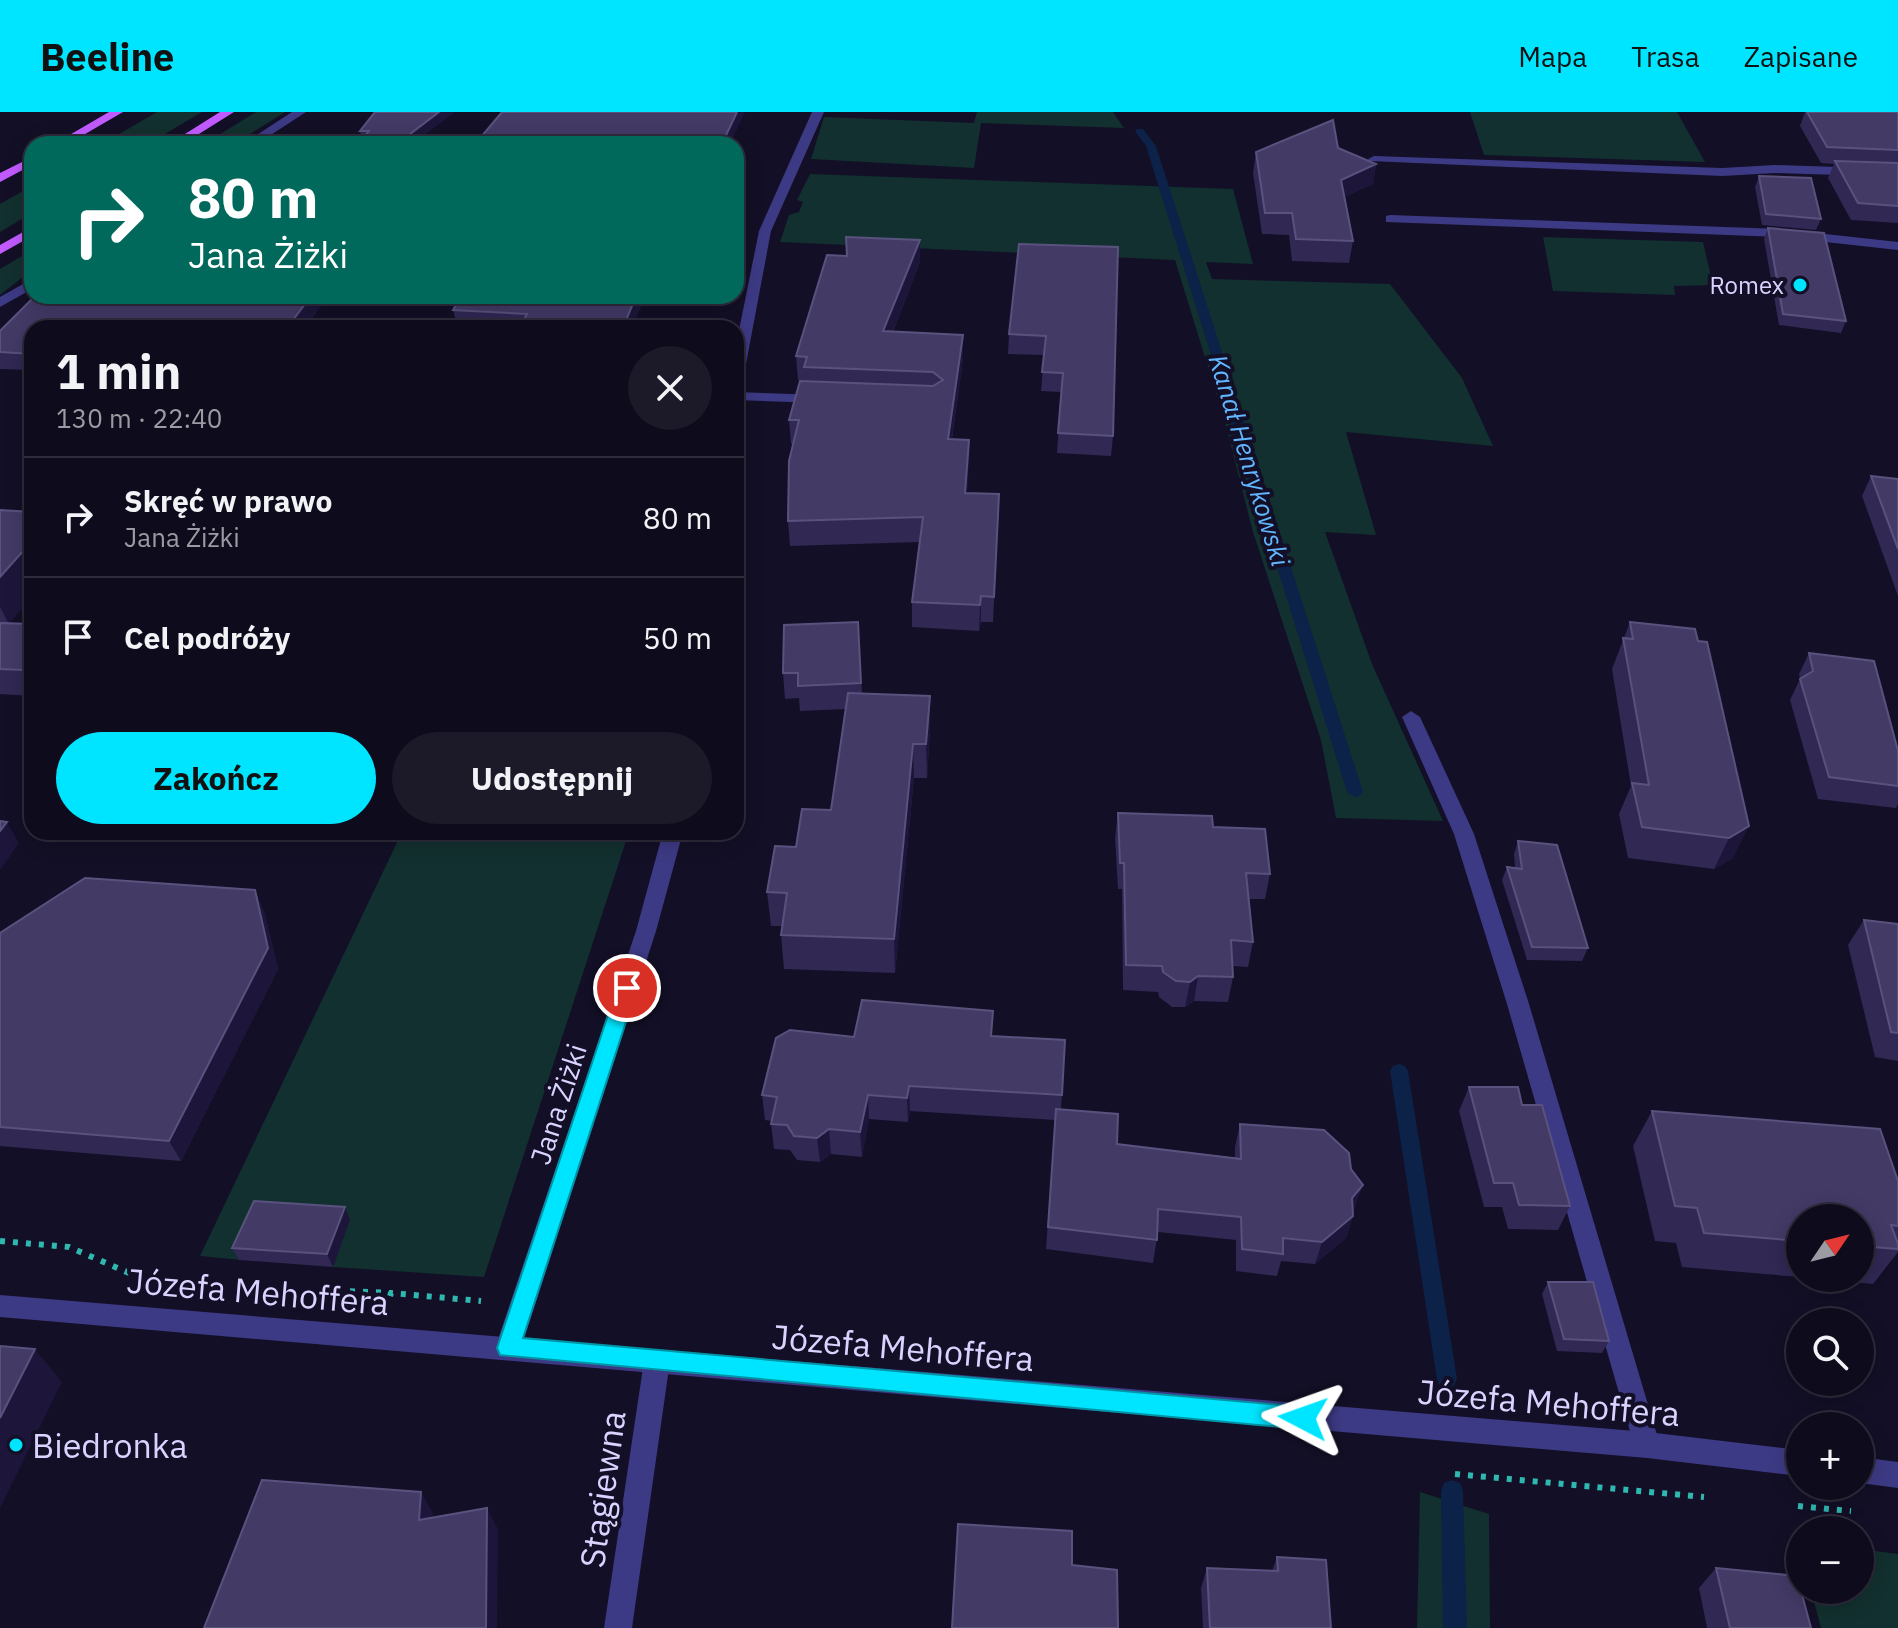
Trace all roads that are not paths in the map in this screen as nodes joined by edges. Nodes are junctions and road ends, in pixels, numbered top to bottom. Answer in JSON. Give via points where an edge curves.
{"nodes":[{"id":1,"x":117,"y":112,"type":"edge"},
{"id":2,"x":228,"y":112,"type":"edge"},
{"id":3,"x":300,"y":112,"type":"edge"},
{"id":4,"x":818,"y":112,"type":"edge"},
{"id":5,"x":74,"y":136,"type":"edge"},
{"id":6,"x":188,"y":136,"type":"edge"},
{"id":7,"x":262,"y":136,"type":"edge"},
{"id":8,"x":1374,"y":159,"type":"edge"},
{"id":9,"x":24,"y":164,"type":"edge"},
{"id":10,"x":1898,"y":173,"type":"edge"},
{"id":11,"x":0,"y":178,"type":"edge"},
{"id":12,"x":1390,"y":219,"type":"dead end"},
{"id":13,"x":24,"y":236,"type":"edge"},
{"id":14,"x":1898,"y":246,"type":"edge"},
{"id":15,"x":0,"y":250,"type":"edge"},
{"id":16,"x":24,"y":288,"type":"edge"},
{"id":17,"x":0,"y":303,"type":"edge"},
{"id":18,"x":744,"y":339,"type":"edge"},
{"id":19,"x":744,"y":396,"type":"edge"},
{"id":20,"x":843,"y":400,"type":"edge"},
{"id":21,"x":1411,"y":717,"type":"dead end"},
{"id":22,"x":671,"y":840,"type":"edge"},
{"id":23,"x":0,"y":1306,"type":"edge"},
{"id":24,"x":508,"y":1348,"type":"junction"},
{"id":25,"x":657,"y":1361,"type":"junction"},
{"id":26,"x":1647,"y":1445,"type":"junction"},
{"id":27,"x":1786,"y":1461,"type":"edge"},
{"id":28,"x":1874,"y":1472,"type":"edge"},
{"id":29,"x":1898,"y":1475,"type":"edge"},
{"id":30,"x":618,"y":1628,"type":"edge"}],
"edges":[{"from":1,"to":5,"type":"main road"},
{"from":2,"to":6,"type":"main road"},
{"from":3,"to":7,"type":"street"},
{"from":4,"to":18,"type":"street","via":[[765,231]]},
{"from":8,"to":10,"type":"street"},
{"from":9,"to":11,"type":"main road"},
{"from":12,"to":14,"type":"street","via":[[1780,233]]},
{"from":13,"to":15,"type":"main road"},
{"from":16,"to":17,"type":"street"},
{"from":19,"to":20,"type":"street"},
{"from":21,"to":26,"type":"street","via":[[1464,834]]},
{"from":22,"to":24,"type":"street","name":"Jana Żiżki","via":[[646,931]]},
{"from":23,"to":24,"type":"street","name":"Józefa Mehoffera"},
{"from":24,"to":25,"type":"street","name":"Józefa Mehoffera"},
{"from":25,"to":26,"type":"street","name":"Józefa Mehoffera"},
{"from":25,"to":30,"type":"street","name":"Stągiewna"},
{"from":26,"to":27,"type":"street","name":"Józefa Mehoffera"},
{"from":28,"to":29,"type":"street"}]}
